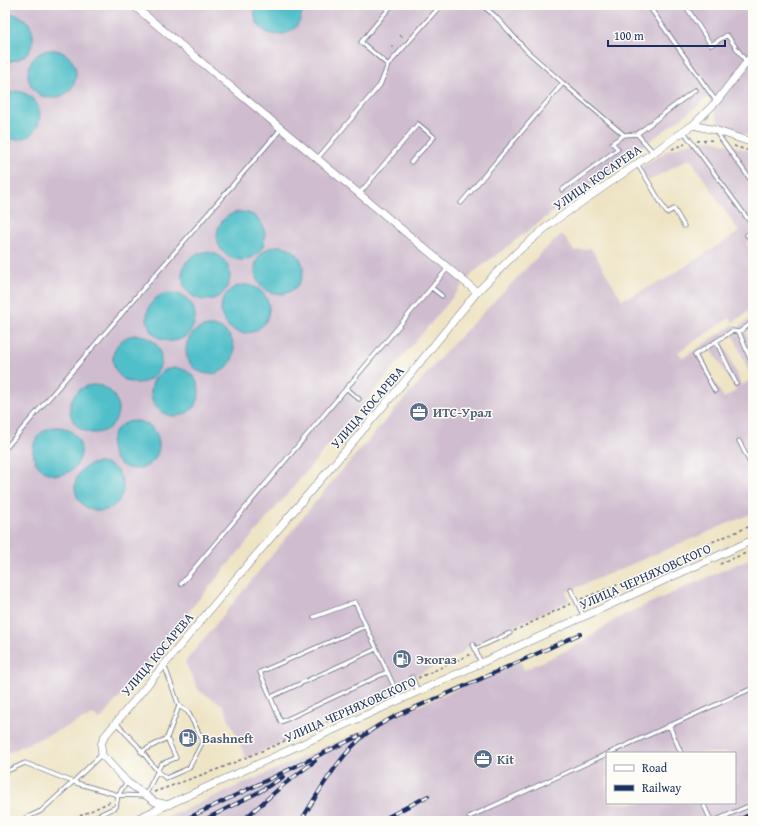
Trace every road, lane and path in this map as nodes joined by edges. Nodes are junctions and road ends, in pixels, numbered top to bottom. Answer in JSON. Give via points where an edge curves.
{"nodes":[{"id":1,"x":133,"y":5,"type":"edge"},
{"id":2,"x":392,"y":5,"type":"edge"},
{"id":3,"x":440,"y":5,"type":"edge"},
{"id":4,"x":482,"y":5,"type":"edge"},
{"id":5,"x":648,"y":5,"type":"edge"},
{"id":6,"x":685,"y":5,"type":"edge"},
{"id":7,"x":753,"y":54,"type":"edge"},
{"id":8,"x":746,"y":63,"type":"junction"},
{"id":9,"x":388,"y":66,"type":"junction"},
{"id":10,"x":563,"y":83,"type":"junction"},
{"id":11,"x":695,"y":90,"type":"dead end"},
{"id":12,"x":716,"y":102,"type":"junction"},
{"id":13,"x":693,"y":125,"type":"junction"},
{"id":14,"x":280,"y":129,"type":"junction"},
{"id":15,"x":715,"y":130,"type":"junction"},
{"id":16,"x":683,"y":131,"type":"junction"},
{"id":17,"x":637,"y":134,"type":"junction"},
{"id":18,"x":624,"y":135,"type":"junction"},
{"id":19,"x":753,"y":143,"type":"edge"},
{"id":20,"x":653,"y":152,"type":"junction"},
{"id":21,"x":317,"y":159,"type":"junction"},
{"id":22,"x":411,"y":162,"type":"dead end"},
{"id":23,"x":637,"y":164,"type":"junction"},
{"id":24,"x":753,"y":183,"type":"edge"},
{"id":25,"x":562,"y":190,"type":"dead end"},
{"id":26,"x":359,"y":194,"type":"junction"},
{"id":27,"x":461,"y":203,"type":"dead end"},
{"id":28,"x":684,"y":226,"type":"dead end"},
{"id":29,"x":753,"y":226,"type":"edge"},
{"id":30,"x":753,"y":231,"type":"edge"},
{"id":31,"x":747,"y":235,"type":"dead end"},
{"id":32,"x":448,"y":268,"type":"junction"},
{"id":33,"x":432,"y":288,"type":"junction"},
{"id":34,"x":476,"y":292,"type":"junction"},
{"id":35,"x":442,"y":296,"type":"dead end"},
{"id":36,"x":753,"y":322,"type":"edge"},
{"id":37,"x":739,"y":332,"type":"junction"},
{"id":38,"x":716,"y":341,"type":"junction"},
{"id":39,"x":753,"y":366,"type":"edge"},
{"id":40,"x":736,"y":383,"type":"dead end"},
{"id":41,"x":346,"y":388,"type":"junction"},
{"id":42,"x":715,"y":391,"type":"dead end"},
{"id":43,"x":359,"y":399,"type":"dead end"},
{"id":44,"x":739,"y":441,"type":"dead end"},
{"id":45,"x":5,"y":448,"type":"edge"},
{"id":46,"x":753,"y":469,"type":"edge"},
{"id":47,"x":753,"y":525,"type":"edge"},
{"id":48,"x":753,"y":540,"type":"edge"},
{"id":49,"x":181,"y":584,"type":"dead end"},
{"id":50,"x":571,"y":590,"type":"dead end"},
{"id":51,"x":576,"y":601,"type":"junction"},
{"id":52,"x":314,"y":617,"type":"dead end"},
{"id":53,"x":584,"y":617,"type":"junction"},
{"id":54,"x":366,"y":626,"type":"junction"},
{"id":55,"x":510,"y":633,"type":"joint"},
{"id":56,"x":473,"y":644,"type":"dead end"},
{"id":57,"x":376,"y":649,"type":"junction"},
{"id":58,"x":476,"y":650,"type":"junction"},
{"id":59,"x":481,"y":663,"type":"junction"},
{"id":60,"x":164,"y":664,"type":"junction"},
{"id":61,"x":387,"y":672,"type":"junction"},
{"id":62,"x":412,"y":678,"type":"junction"},
{"id":63,"x":753,"y":688,"type":"edge"},
{"id":64,"x":395,"y":689,"type":"junction"},
{"id":65,"x":418,"y":691,"type":"junction"},
{"id":66,"x":271,"y":697,"type":"junction"},
{"id":67,"x":400,"y":699,"type":"junction"},
{"id":68,"x":179,"y":706,"type":"junction"},
{"id":69,"x":115,"y":722,"type":"junction"},
{"id":70,"x":669,"y":725,"type":"junction"},
{"id":71,"x":167,"y":738,"type":"junction"},
{"id":72,"x":141,"y":752,"type":"junction"},
{"id":73,"x":612,"y":752,"type":"edge"},
{"id":74,"x":681,"y":752,"type":"edge"},
{"id":75,"x":102,"y":755,"type":"junction"},
{"id":76,"x":606,"y":755,"type":"edge"},
{"id":77,"x":5,"y":772,"type":"edge"},
{"id":78,"x":158,"y":772,"type":"junction"},
{"id":79,"x":73,"y":782,"type":"junction"},
{"id":80,"x":127,"y":782,"type":"junction"},
{"id":81,"x":118,"y":795,"type":"junction"},
{"id":82,"x":145,"y":796,"type":"junction"},
{"id":83,"x":114,"y":801,"type":"dead end"},
{"id":84,"x":704,"y":804,"type":"edge"},
{"id":85,"x":753,"y":804,"type":"edge"},
{"id":86,"x":169,"y":805,"type":"junction"},
{"id":87,"x":469,"y":817,"type":"dead end"},
{"id":88,"x":19,"y":821,"type":"edge"},
{"id":89,"x":69,"y":821,"type":"edge"},
{"id":90,"x":86,"y":821,"type":"edge"},
{"id":91,"x":132,"y":821,"type":"edge"},
{"id":92,"x":712,"y":821,"type":"edge"}],
"edges":[{"from":1,"to":14,"type":"street"},
{"from":2,"to":9,"type":"lane","via":[[361,42]]},
{"from":3,"to":9,"type":"lane"},
{"from":4,"to":10,"type":"lane"},
{"from":5,"to":12,"type":"lane"},
{"from":6,"to":8,"type":"lane","via":[[711,45],[727,35]]},
{"from":7,"to":8,"type":"street","name":"УЛИЦА КОСАРЕВА"},
{"from":8,"to":12,"type":"street","name":"УЛИЦА КОСАРЕВА"},
{"from":9,"to":21,"type":"lane","via":[[380,85]]},
{"from":10,"to":18,"type":"lane"},
{"from":10,"to":27,"type":"lane"},
{"from":11,"to":17,"type":"lane"},
{"from":12,"to":13,"type":"street","name":"УЛИЦА КОСАРЕВА"},
{"from":13,"to":15,"type":"street"},
{"from":13,"to":16,"type":"street","name":"УЛИЦА КОСАРЕВА"},
{"from":14,"to":21,"type":"street"},
{"from":14,"to":45,"type":"lane"},
{"from":15,"to":19,"type":"street"},
{"from":15,"to":24,"type":"lane"},
{"from":16,"to":20,"type":"street","name":"УЛИЦА КОСАРЕВА"},
{"from":16,"to":29,"type":"lane"},
{"from":17,"to":18,"type":"lane"},
{"from":17,"to":20,"type":"lane"},
{"from":18,"to":25,"type":"lane","via":[[612,143],[618,149]]},
{"from":20,"to":23,"type":"street","name":"УЛИЦА КОСАРЕВА"},
{"from":21,"to":26,"type":"street"},
{"from":22,"to":26,"type":"lane","via":[[434,137],[418,124]]},
{"from":23,"to":28,"type":"lane","via":[[667,213],[674,209]]},
{"from":23,"to":34,"type":"street","name":"УЛИЦА КОСАРЕВА","via":[[550,224]]},
{"from":26,"to":32,"type":"street"},
{"from":30,"to":31,"type":"lane"},
{"from":32,"to":33,"type":"lane"},
{"from":32,"to":34,"type":"street"},
{"from":33,"to":35,"type":"lane"},
{"from":33,"to":41,"type":"lane"},
{"from":34,"to":60,"type":"street","name":"УЛИЦА КОСАРЕВА","via":[[404,382]]},
{"from":36,"to":37,"type":"lane"},
{"from":37,"to":38,"type":"lane","via":[[732,331]]},
{"from":37,"to":39,"type":"lane"},
{"from":38,"to":40,"type":"lane"},
{"from":38,"to":42,"type":"lane","via":[[695,355]]},
{"from":41,"to":43,"type":"lane"},
{"from":41,"to":49,"type":"lane"},
{"from":44,"to":46,"type":"lane"},
{"from":47,"to":51,"type":"path","via":[[638,579]]},
{"from":48,"to":53,"type":"street","name":"УЛИЦА ЧЕРНЯХОВСКОГО"},
{"from":50,"to":51,"type":"lane"},
{"from":51,"to":53,"type":"lane"},
{"from":51,"to":55,"type":"path"},
{"from":52,"to":54,"type":"lane","via":[[355,602]]},
{"from":53,"to":59,"type":"street","name":"УЛИЦА ЧЕРНЯХОВСКОГО"},
{"from":54,"to":57,"type":"lane"},
{"from":54,"to":66,"type":"lane","via":[[260,672]]},
{"from":55,"to":58,"type":"lane"},
{"from":56,"to":58,"type":"lane"},
{"from":57,"to":61,"type":"lane"},
{"from":57,"to":66,"type":"lane"},
{"from":58,"to":59,"type":"lane"},
{"from":58,"to":62,"type":"path"},
{"from":59,"to":65,"type":"street","name":"УЛИЦА ЧЕРНЯХОВСКОГО"},
{"from":60,"to":68,"type":"lane"},
{"from":60,"to":69,"type":"street","name":"УЛИЦА КОСАРЕВА"},
{"from":61,"to":64,"type":"lane"},
{"from":61,"to":66,"type":"lane","via":[[281,722]]},
{"from":62,"to":64,"type":"path"},
{"from":62,"to":65,"type":"lane"},
{"from":63,"to":70,"type":"lane"},
{"from":64,"to":67,"type":"lane"},
{"from":64,"to":82,"type":"path","via":[[270,748]]},
{"from":65,"to":67,"type":"street","name":"УЛИЦА ЧЕРНЯХОВСКОГО"},
{"from":67,"to":86,"type":"street","name":"УЛИЦА ЧЕРНЯХОВСКОГО"},
{"from":68,"to":71,"type":"lane"},
{"from":68,"to":78,"type":"lane","via":[[188,712],[203,741],[189,768],[166,778]]},
{"from":69,"to":72,"type":"lane"},
{"from":69,"to":75,"type":"street","name":"УЛИЦА КОСАРЕВА","via":[[104,736],[101,745]]},
{"from":70,"to":73,"type":"lane"},
{"from":70,"to":74,"type":"lane"},
{"from":71,"to":72,"type":"lane"},
{"from":71,"to":78,"type":"lane","via":[[176,758],[161,764]]},
{"from":72,"to":78,"type":"lane"},
{"from":75,"to":79,"type":"lane"},
{"from":75,"to":80,"type":"street"},
{"from":76,"to":87,"type":"lane"},
{"from":77,"to":79,"type":"lane","via":[[25,763]]},
{"from":78,"to":82,"type":"lane"},
{"from":79,"to":81,"type":"lane"},
{"from":79,"to":88,"type":"lane","via":[[41,811]]},
{"from":80,"to":81,"type":"lane"},
{"from":80,"to":82,"type":"street"},
{"from":81,"to":82,"type":"lane"},
{"from":81,"to":90,"type":"lane","via":[[116,807]]},
{"from":82,"to":86,"type":"street","via":[[155,802]]},
{"from":83,"to":89,"type":"path"},
{"from":84,"to":92,"type":"lane"},
{"from":85,"to":92,"type":"lane"},
{"from":86,"to":91,"type":"street","name":"УЛИЦА ЧЕРНЯХОВСКОГО"}]}
